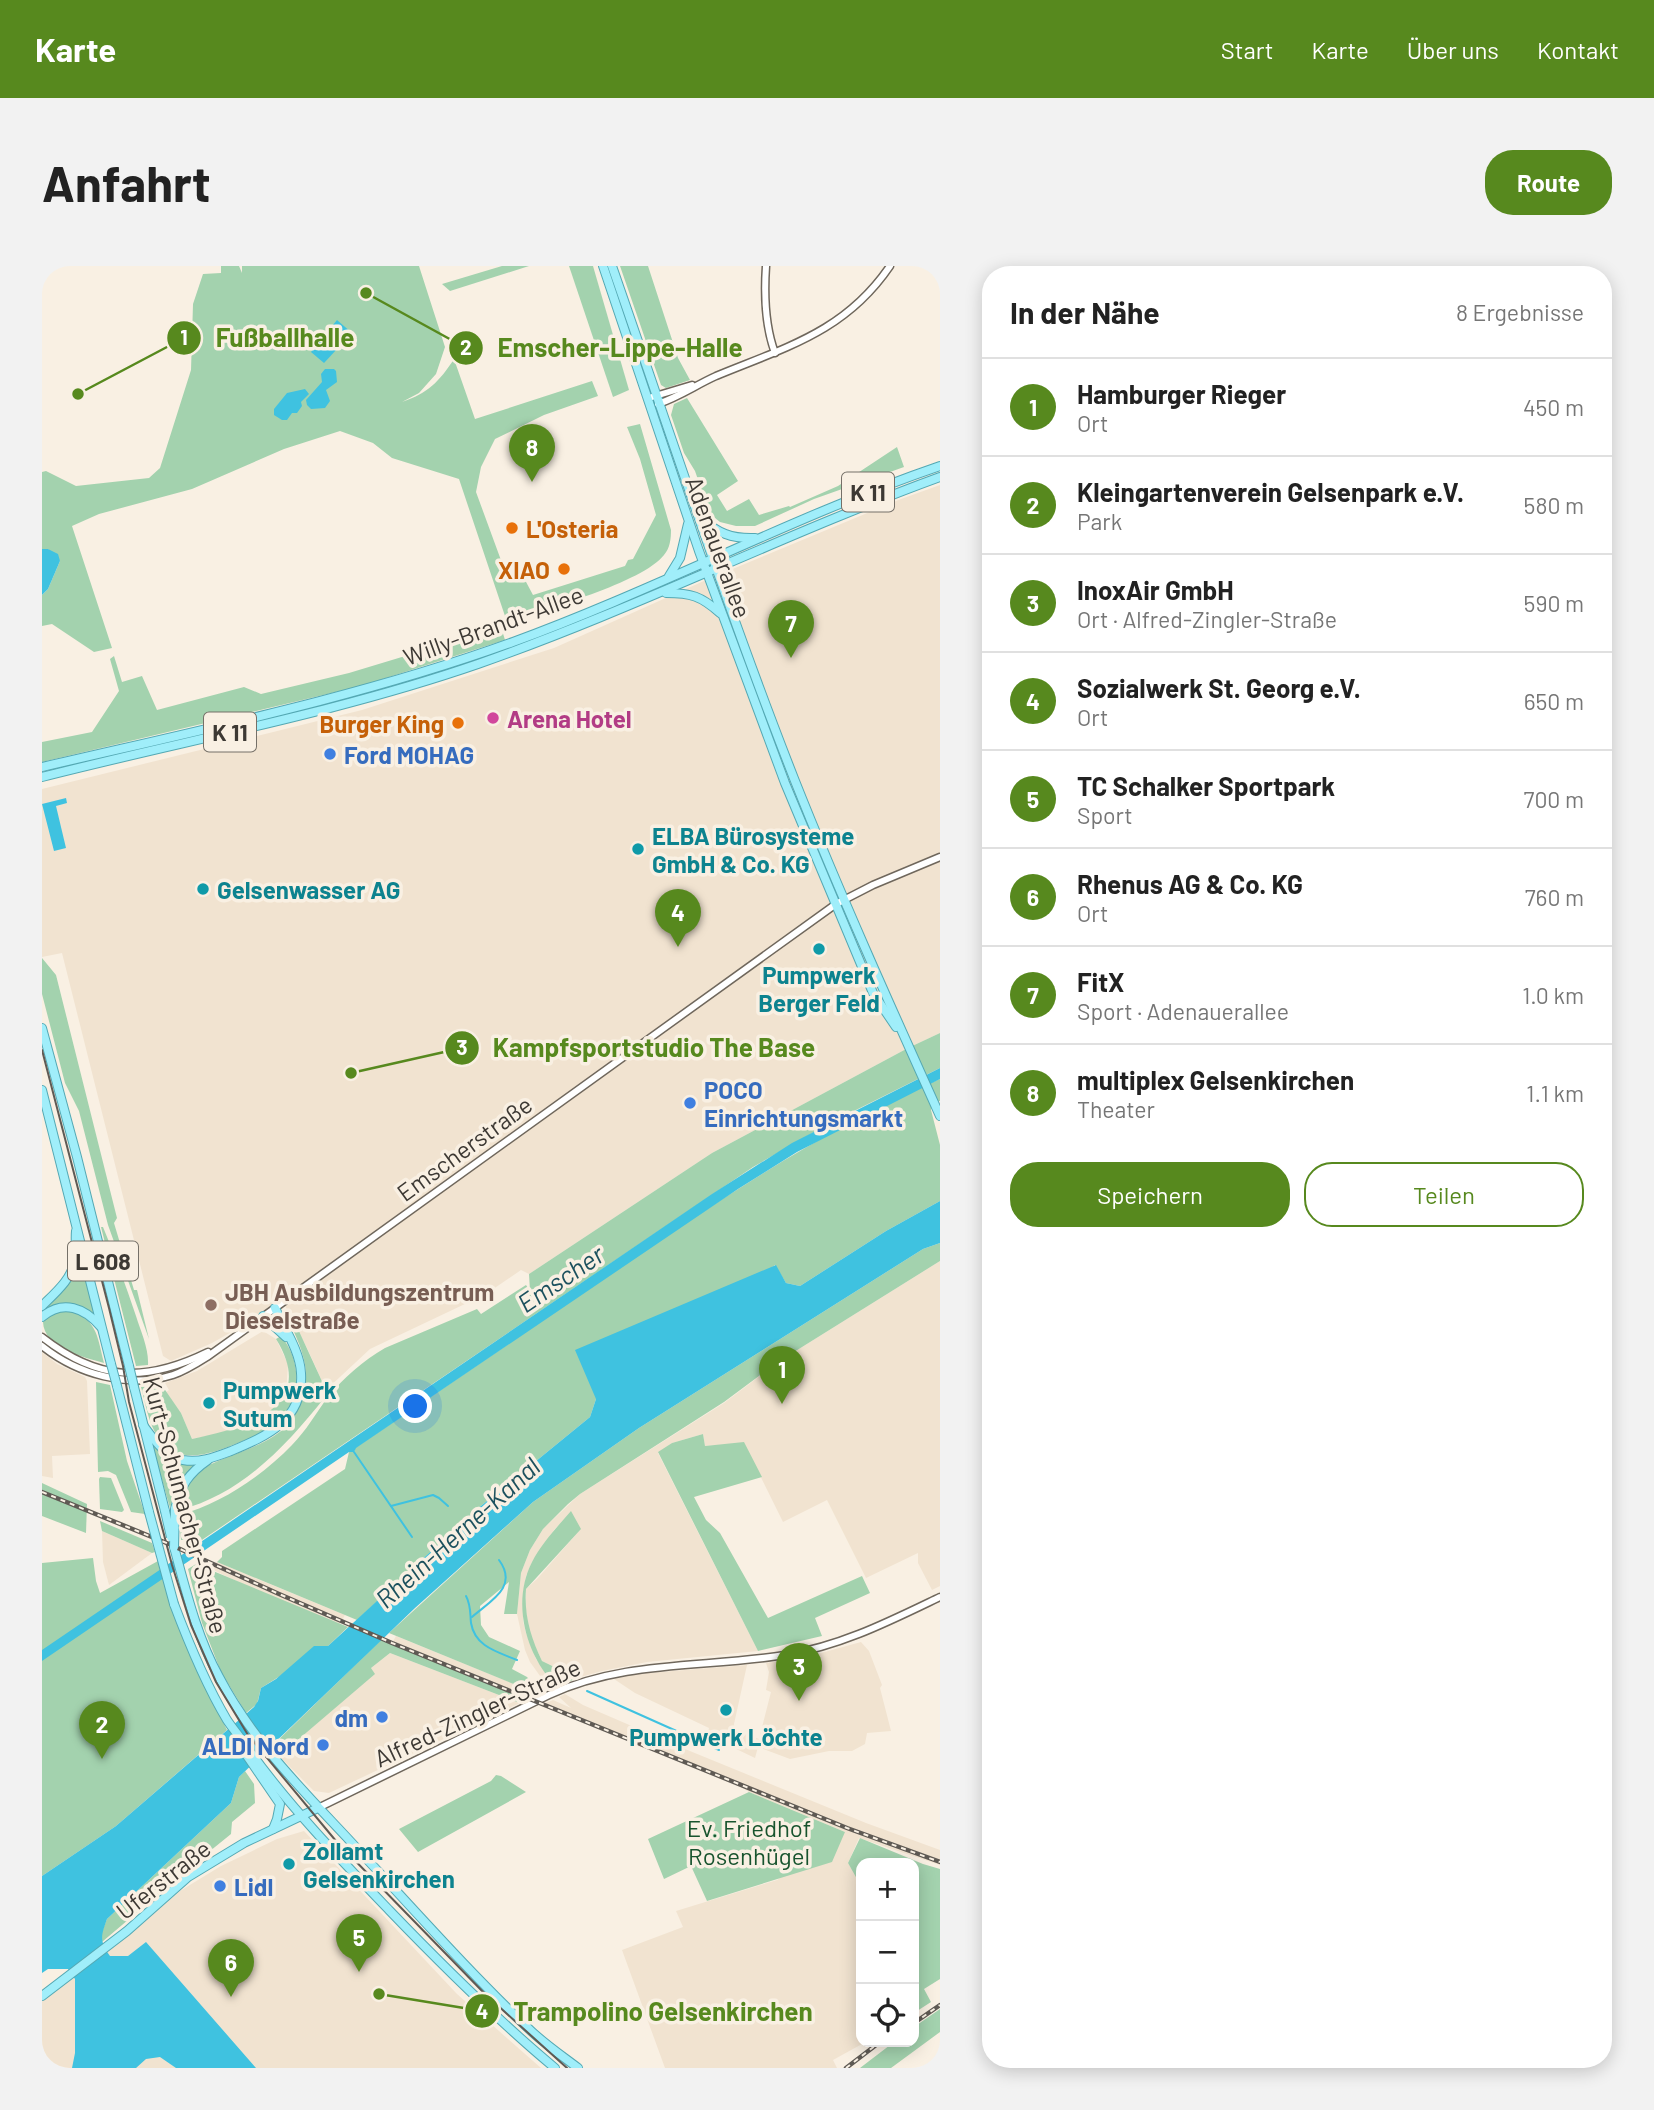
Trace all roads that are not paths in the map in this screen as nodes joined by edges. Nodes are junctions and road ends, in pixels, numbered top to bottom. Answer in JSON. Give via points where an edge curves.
{"nodes":[{"id":1,"x":603,"y":266,"type":"edge"},
{"id":2,"x":612,"y":266,"type":"edge"},
{"id":3,"x":766,"y":266,"type":"edge"},
{"id":4,"x":890,"y":266,"type":"edge"},
{"id":5,"x":775,"y":353,"type":"junction"},
{"id":6,"x":654,"y":401,"type":"junction"},
{"id":7,"x":940,"y":466,"type":"edge"},
{"id":8,"x":940,"y":477,"type":"edge"},
{"id":9,"x":699,"y":517,"type":"junction"},
{"id":10,"x":689,"y":521,"type":"junction"},
{"id":11,"x":758,"y":538,"type":"junction"},
{"id":12,"x":713,"y":559,"type":"junction"},
{"id":13,"x":703,"y":563,"type":"junction"},
{"id":14,"x":716,"y":569,"type":"junction"},
{"id":15,"x":707,"y":573,"type":"junction"},
{"id":16,"x":668,"y":578,"type":"junction"},
{"id":17,"x":659,"y":593,"type":"junction"},
{"id":18,"x":722,"y":614,"type":"junction"},
{"id":19,"x":42,"y":767,"type":"edge"},
{"id":20,"x":42,"y":777,"type":"edge"},
{"id":21,"x":940,"y":857,"type":"edge"},
{"id":22,"x":840,"y":902,"type":"junction"},
{"id":23,"x":42,"y":1028,"type":"edge"},
{"id":24,"x":42,"y":1090,"type":"edge"},
{"id":25,"x":940,"y":1116,"type":"edge"},
{"id":26,"x":77,"y":1225,"type":"junction"},
{"id":27,"x":42,"y":1306,"type":"edge"},
{"id":28,"x":275,"y":1308,"type":"junction"},
{"id":29,"x":263,"y":1316,"type":"junction"},
{"id":30,"x":42,"y":1317,"type":"edge"},
{"id":31,"x":103,"y":1329,"type":"junction"},
{"id":32,"x":42,"y":1337,"type":"edge"},
{"id":33,"x":290,"y":1341,"type":"junction"},
{"id":34,"x":42,"y":1346,"type":"edge"},
{"id":35,"x":94,"y":1370,"type":"junction"},
{"id":36,"x":144,"y":1425,"type":"junction"},
{"id":37,"x":211,"y":1458,"type":"junction"},
{"id":38,"x":174,"y":1547,"type":"junction"},
{"id":39,"x":940,"y":1597,"type":"edge"},
{"id":40,"x":258,"y":1768,"type":"junction"},
{"id":41,"x":318,"y":1808,"type":"junction"},
{"id":42,"x":301,"y":1815,"type":"junction"},
{"id":43,"x":273,"y":1829,"type":"junction"},
{"id":44,"x":42,"y":1996,"type":"edge"},
{"id":45,"x":555,"y":2068,"type":"edge"},
{"id":46,"x":578,"y":2068,"type":"edge"}],
"edges":[{"from":1,"to":6,"type":"main road","name":"Adenauerallee"},
{"from":2,"to":6,"type":"main road","name":"Adenauerallee"},
{"from":3,"to":5,"type":"street","via":[[767,316]]},
{"from":4,"to":5,"type":"street","via":[[838,320]]},
{"from":5,"to":6,"type":"street"},
{"from":6,"to":9,"type":"main road","name":"Adenauerallee"},
{"from":6,"to":10,"type":"main road","name":"Adenauerallee"},
{"from":7,"to":11,"type":"main road","name":"Willy-Brandt-Allee","number":"K 11"},
{"from":8,"to":14,"type":"main road","name":"Willy-Brandt-Allee","number":"K 11"},
{"from":9,"to":11,"type":"main road","via":[[726,536]]},
{"from":9,"to":12,"type":"main road","name":"Adenauerallee"},
{"from":10,"to":13,"type":"main road","name":"Adenauerallee"},
{"from":10,"to":16,"type":"main road","via":[[680,558]]},
{"from":11,"to":12,"type":"main road","name":"Willy-Brandt-Allee","number":"K 11"},
{"from":12,"to":13,"type":"main road","name":"Willy-Brandt-Allee","number":"K 11"},
{"from":12,"to":14,"type":"main road","name":"Adenauerallee"},
{"from":13,"to":15,"type":"main road","name":"Adenauerallee"},
{"from":13,"to":16,"type":"main road","name":"Willy-Brandt-Allee","number":"K 11"},
{"from":14,"to":15,"type":"main road","name":"Willy-Brandt-Allee","number":"K 11"},
{"from":14,"to":22,"type":"main road","name":"Adenauerallee"},
{"from":15,"to":17,"type":"main road","name":"Willy-Brandt-Allee","number":"K 11"},
{"from":15,"to":18,"type":"main road","name":"Adenauerallee"},
{"from":16,"to":19,"type":"main road","name":"Willy-Brandt-Allee","number":"K 11","via":[[547,629],[408,676]]},
{"from":17,"to":18,"type":"main road","via":[[687,593]]},
{"from":17,"to":20,"type":"main road","name":"Willy-Brandt-Allee","number":"K 11","via":[[546,640],[438,677]]},
{"from":18,"to":22,"type":"main road","name":"Adenauerallee","via":[[781,772]]},
{"from":21,"to":22,"type":"street","name":"Emscherstraße"},
{"from":22,"to":25,"type":"main road","name":"Adenauerallee"},
{"from":22,"to":28,"type":"street","name":"Emscherstraße"},
{"from":23,"to":36,"type":"main road","name":"Kurt-Schumacher-Straße","number":"L 608","bridge":true},
{"from":24,"to":26,"type":"main road","name":"Kurt-Schumacher-Straße","number":"L 608"},
{"from":26,"to":27,"type":"main road","number":"L 608","via":[[71,1272]]},
{"from":26,"to":31,"type":"main road","name":"Kurt-Schumacher-Straße","number":"L 608"},
{"from":28,"to":29,"type":"street","name":"Emscherstraße"},
{"from":28,"to":33,"type":"main road","number":"L 608"},
{"from":29,"to":33,"type":"main road","number":"L 608"},
{"from":29,"to":35,"type":"street","name":"Emscherstraße","via":[[226,1343],[181,1365],[160,1371]]},
{"from":30,"to":31,"type":"main road","number":"L 608","via":[[58,1307],[72,1307],[86,1312]]},
{"from":31,"to":40,"type":"main road","name":"Kurt-Schumacher-Straße","number":"L 608","bridge":true,"via":[[174,1604],[196,1659]]},
{"from":32,"to":35,"type":"street"},
{"from":33,"to":37,"type":"main road","number":"L 608","via":[[301,1373],[291,1413],[265,1437]]},
{"from":34,"to":35,"type":"street","via":[[69,1363]]},
{"from":36,"to":37,"type":"main road","number":"L 608","via":[[172,1456],[198,1461]]},
{"from":36,"to":38,"type":"main road","name":"Kurt-Schumacher-Straße","number":"L 608","bridge":true},
{"from":37,"to":38,"type":"main road","number":"L 608","bridge":true,"via":[[186,1479],[178,1496]]},
{"from":38,"to":41,"type":"main road","name":"Kurt-Schumacher-Straße","number":"L 608","via":[[187,1596],[218,1676],[254,1735]]},
{"from":39,"to":41,"type":"street","name":"Alfred-Zingler-Straße","via":[[856,1636],[806,1651],[628,1670],[574,1684]]},
{"from":40,"to":42,"type":"main road","name":"Kurt-Schumacher-Straße","number":"L 608"},
{"from":40,"to":43,"type":"main road","via":[[280,1804]]},
{"from":41,"to":42,"type":"main road","name":"Uferstraße"},
{"from":41,"to":46,"type":"main road","name":"Kurt-Schumacher-Straße","number":"L 608","via":[[530,2030]]},
{"from":42,"to":43,"type":"main road","name":"Uferstraße"},
{"from":42,"to":45,"type":"main road","name":"Kurt-Schumacher-Straße","number":"L 608","via":[[452,1975]]},
{"from":43,"to":44,"type":"main road","name":"Uferstraße","via":[[188,1877],[109,1946]]}]}
